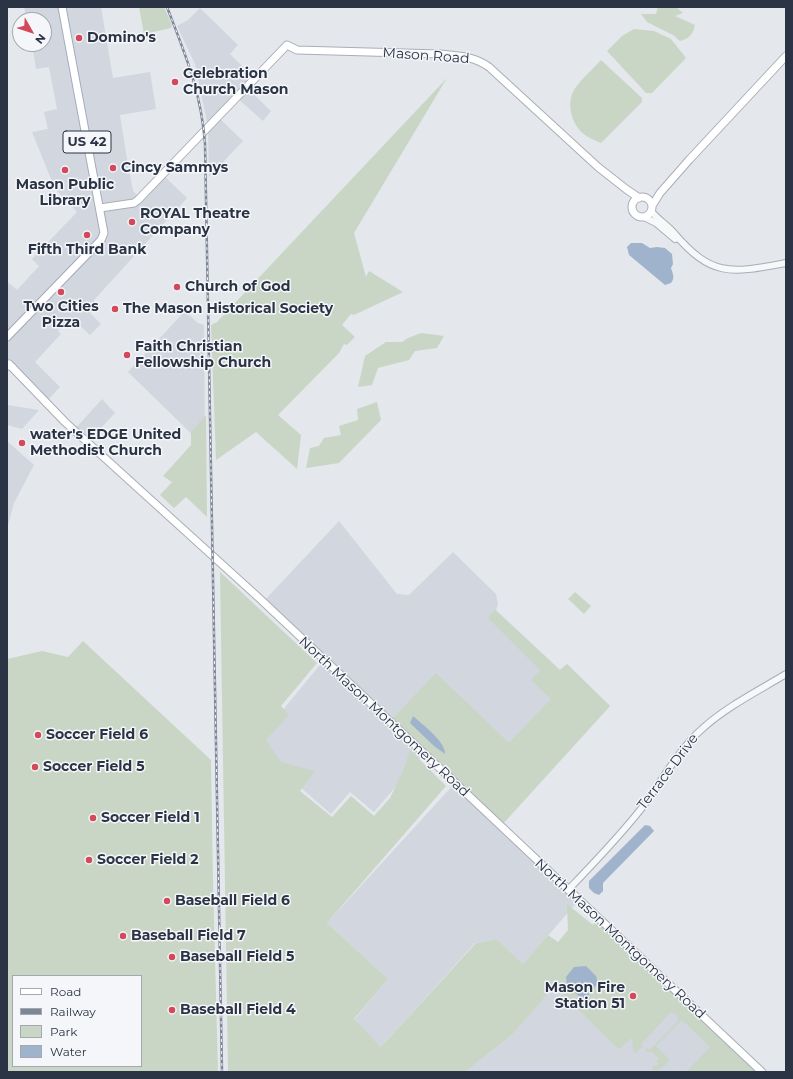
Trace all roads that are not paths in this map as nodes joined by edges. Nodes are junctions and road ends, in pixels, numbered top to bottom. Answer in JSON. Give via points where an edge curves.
{"nodes":[{"id":1,"x":62,"y":7,"type":"edge"},
{"id":2,"x":786,"y":56,"type":"edge"},
{"id":3,"x":688,"y":160,"type":"junction"},
{"id":4,"x":598,"y":167,"type":"junction"},
{"id":5,"x":641,"y":198,"type":"junction"},
{"id":6,"x":632,"y":206,"type":"junction"},
{"id":7,"x":100,"y":208,"type":"junction"},
{"id":8,"x":651,"y":208,"type":"junction"},
{"id":9,"x":644,"y":217,"type":"junction"},
{"id":10,"x":681,"y":242,"type":"junction"},
{"id":11,"x":786,"y":263,"type":"edge"},
{"id":12,"x":7,"y":337,"type":"edge"},
{"id":13,"x":9,"y":365,"type":"edge"},
{"id":14,"x":786,"y":674,"type":"edge"},
{"id":15,"x":568,"y":890,"type":"junction"},
{"id":16,"x":762,"y":1072,"type":"edge"}],
"edges":[{"from":1,"to":7,"type":"main road","number":"US 42"},
{"from":2,"to":3,"type":"main road"},
{"from":3,"to":5,"type":"main road","via":[[655,192]]},
{"from":3,"to":8,"type":"main road","via":[[660,193]]},
{"from":4,"to":5,"type":"main road","name":"Mason Road"},
{"from":4,"to":6,"type":"main road","name":"Mason Road","via":[[629,197]]},
{"from":4,"to":7,"type":"main road","name":"Mason Road","via":[[489,67],[476,59],[440,54],[297,50],[287,45],[138,200],[134,203]]},
{"from":5,"to":6,"type":"main road","via":[[634,201]]},
{"from":5,"to":8,"type":"main road","via":[[649,200]]},
{"from":6,"to":9,"type":"main road","via":[[636,215]]},
{"from":7,"to":12,"type":"main road","number":"US 42","via":[[104,233],[101,240]]},
{"from":8,"to":9,"type":"main road","via":[[649,214]]},
{"from":8,"to":10,"type":"street","via":[[655,217]]},
{"from":9,"to":10,"type":"street"},
{"from":10,"to":11,"type":"street","via":[[700,259],[725,269],[743,270]]},
{"from":13,"to":15,"type":"main road","name":"North Mason Montgomery Road","via":[[65,422],[258,597]]},
{"from":14,"to":15,"type":"street","name":"Terrace Drive","via":[[723,713],[701,730],[685,747],[618,837]]},
{"from":15,"to":16,"type":"main road","name":"North Mason Montgomery Road"}]}
